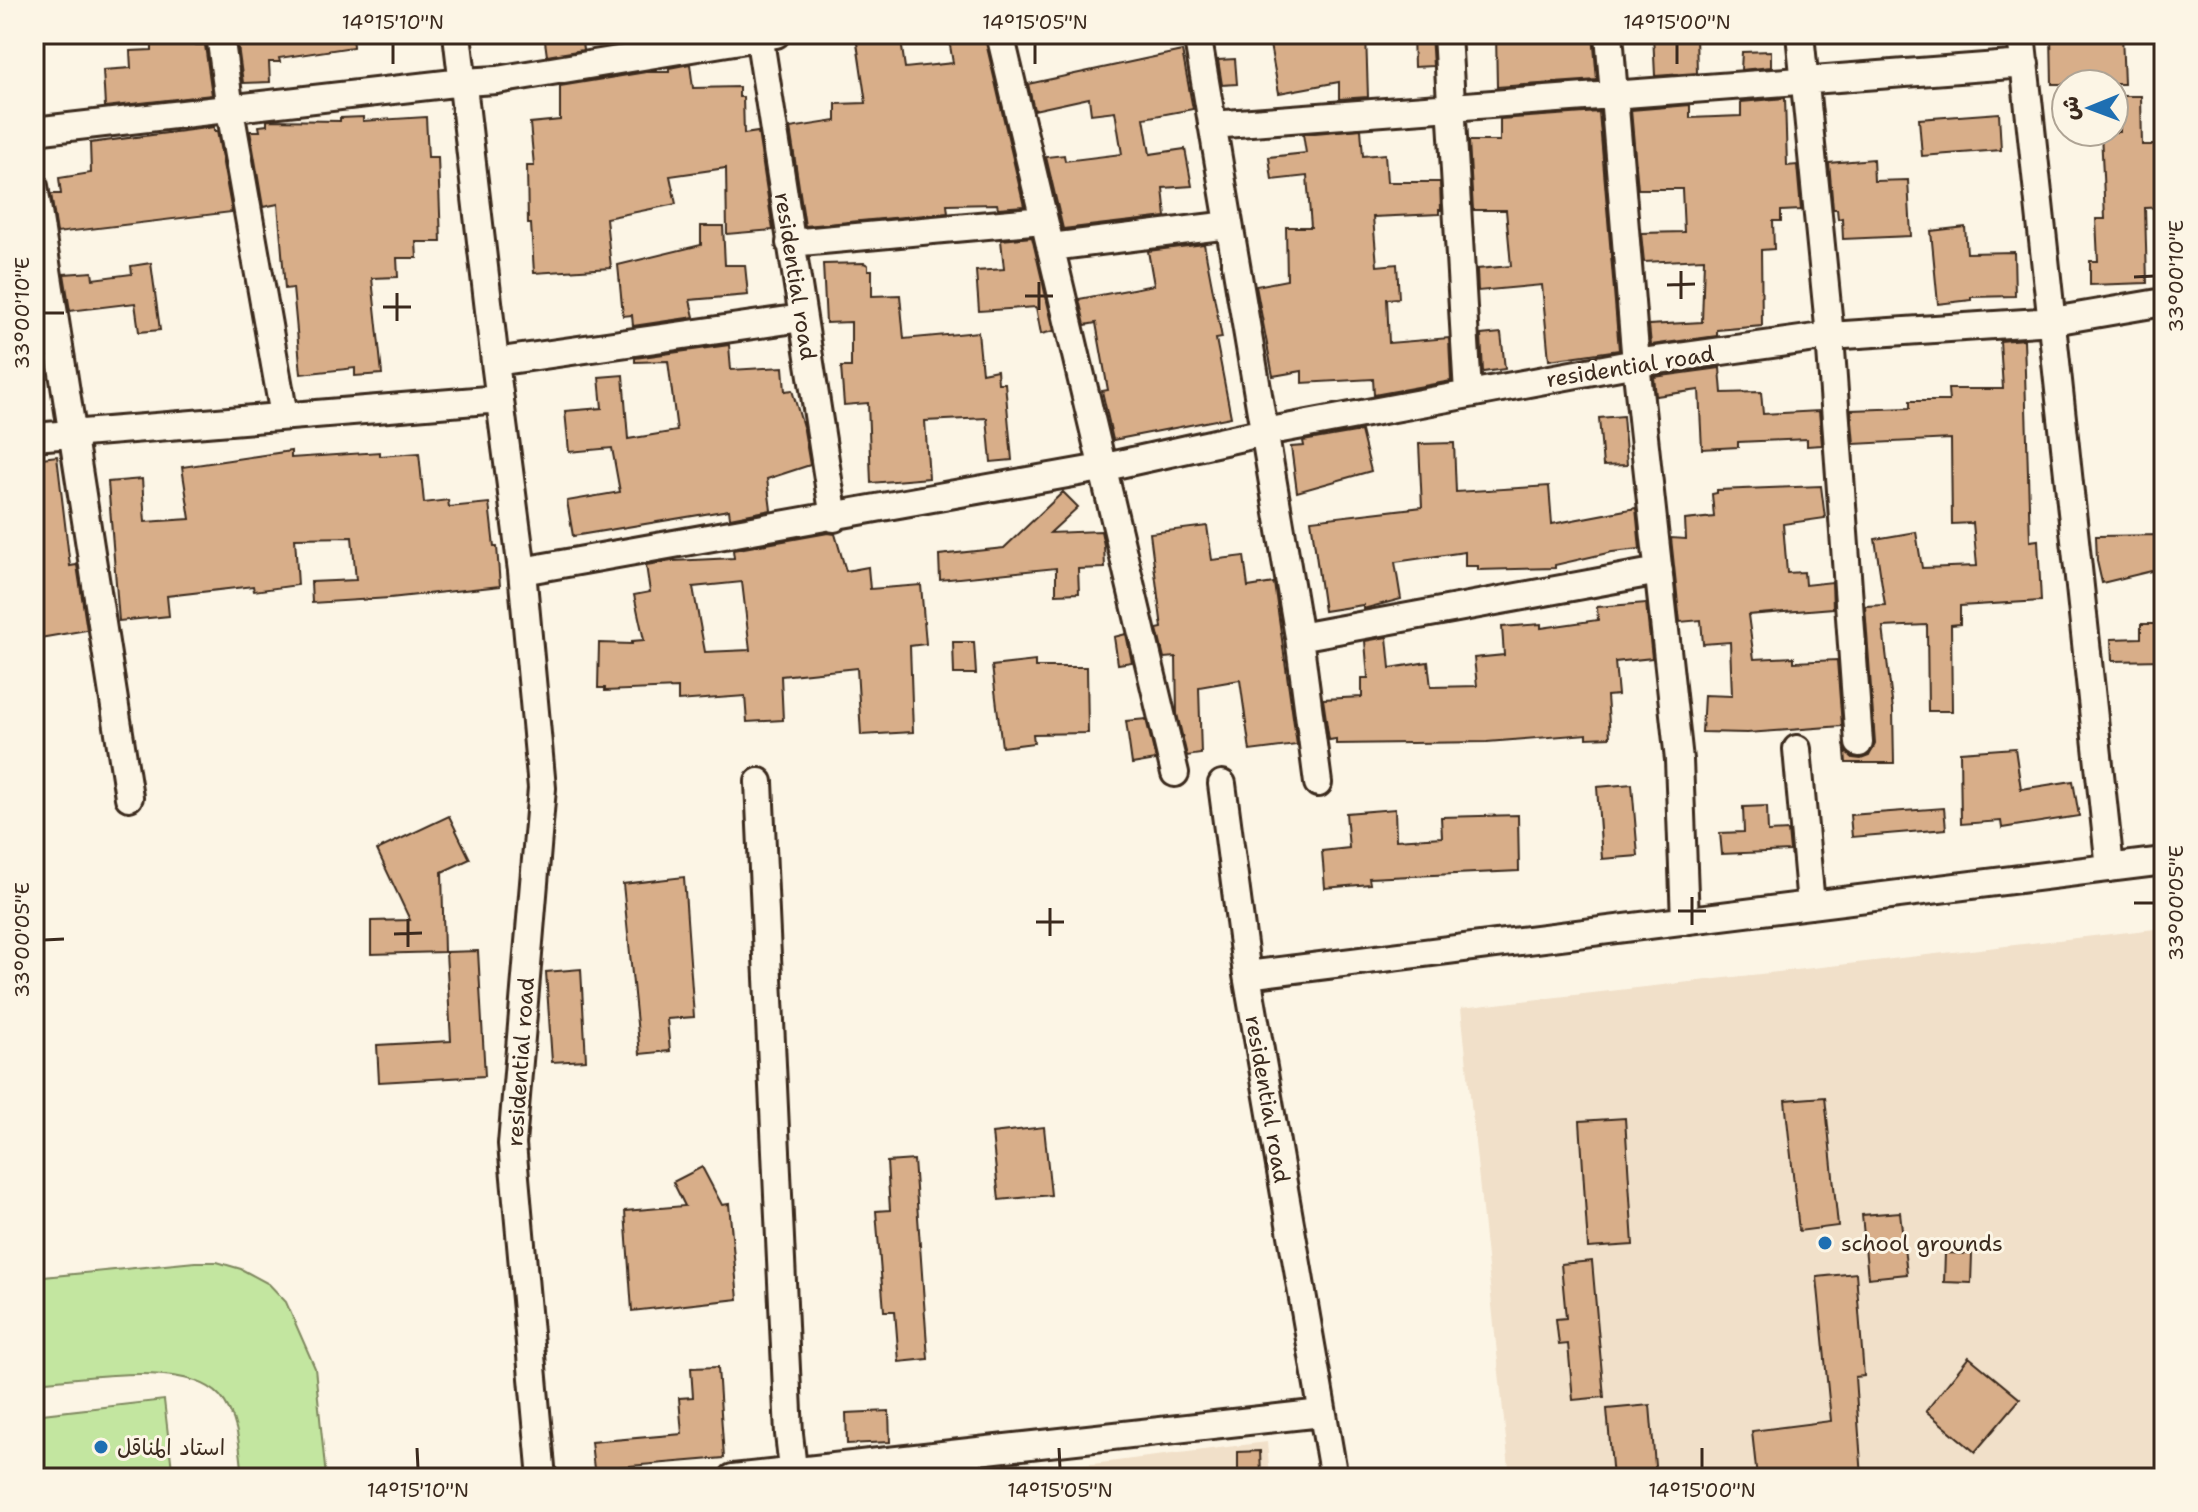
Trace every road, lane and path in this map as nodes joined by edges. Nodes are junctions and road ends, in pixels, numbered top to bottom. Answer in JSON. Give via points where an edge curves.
{"nodes":[{"id":1,"x":220,"y":34,"type":"edge"},
{"id":2,"x":457,"y":34,"type":"edge"},
{"id":3,"x":1000,"y":34,"type":"edge"},
{"id":4,"x":1197,"y":34,"type":"edge"},
{"id":5,"x":1447,"y":34,"type":"edge"},
{"id":6,"x":1609,"y":34,"type":"edge"},
{"id":7,"x":1800,"y":34,"type":"edge"},
{"id":8,"x":2021,"y":34,"type":"edge"},
{"id":9,"x":764,"y":35,"type":"edge"},
{"id":10,"x":2025,"y":64,"type":"junction"},
{"id":11,"x":463,"y":82,"type":"junction"},
{"id":12,"x":1804,"y":82,"type":"junction"},
{"id":13,"x":1613,"y":93,"type":"junction"},
{"id":14,"x":1450,"y":106,"type":"junction"},
{"id":15,"x":230,"y":110,"type":"junction"},
{"id":16,"x":1212,"y":125,"type":"junction"},
{"id":17,"x":34,"y":131,"type":"edge"},
{"id":18,"x":34,"y":186,"type":"edge"},
{"id":19,"x":1043,"y":220,"type":"junction"},
{"id":20,"x":1229,"y":225,"type":"junction"},
{"id":21,"x":790,"y":243,"type":"junction"},
{"id":22,"x":1051,"y":247,"type":"junction"},
{"id":23,"x":2164,"y":302,"type":"edge"},
{"id":24,"x":802,"y":318,"type":"junction"},
{"id":25,"x":2053,"y":321,"type":"junction"},
{"id":26,"x":1830,"y":336,"type":"junction"},
{"id":27,"x":495,"y":362,"type":"junction"},
{"id":28,"x":1636,"y":363,"type":"junction"},
{"id":29,"x":1468,"y":393,"type":"junction"},
{"id":30,"x":500,"y":399,"type":"junction"},
{"id":31,"x":284,"y":416,"type":"junction"},
{"id":32,"x":1265,"y":432,"type":"junction"},
{"id":33,"x":72,"y":434,"type":"junction"},
{"id":34,"x":34,"y":437,"type":"edge"},
{"id":35,"x":1101,"y":468,"type":"junction"},
{"id":36,"x":834,"y":518,"type":"junction"},
{"id":37,"x":522,"y":571,"type":"junction"},
{"id":38,"x":1659,"y":571,"type":"junction"},
{"id":39,"x":1299,"y":637,"type":"junction"},
{"id":40,"x":1859,"y":743,"type":"dead end"},
{"id":41,"x":1797,"y":749,"type":"dead end"},
{"id":42,"x":1175,"y":773,"type":"dead end"},
{"id":43,"x":759,"y":782,"type":"dead end"},
{"id":44,"x":1318,"y":783,"type":"dead end"},
{"id":45,"x":1222,"y":784,"type":"dead end"},
{"id":46,"x":129,"y":797,"type":"dead end"},
{"id":47,"x":2164,"y":861,"type":"edge"},
{"id":48,"x":2110,"y":868,"type":"junction"},
{"id":49,"x":1811,"y":905,"type":"junction"},
{"id":50,"x":1685,"y":921,"type":"junction"},
{"id":51,"x":1247,"y":975,"type":"junction"},
{"id":52,"x":1322,"y":1413,"type":"junction"},
{"id":53,"x":793,"y":1474,"type":"edge"},
{"id":54,"x":542,"y":1478,"type":"edge"},
{"id":55,"x":733,"y":1478,"type":"edge"},
{"id":56,"x":1334,"y":1478,"type":"edge"}],
"edges":[{"from":1,"to":15,"type":"street"},
{"from":2,"to":11,"type":"street","name":"residential road"},
{"from":3,"to":19,"type":"street"},
{"from":4,"to":16,"type":"street"},
{"from":5,"to":14,"type":"street"},
{"from":6,"to":13,"type":"street"},
{"from":7,"to":12,"type":"street"},
{"from":8,"to":10,"type":"street"},
{"from":9,"to":11,"type":"street"},
{"from":9,"to":21,"type":"street","name":"residential road"},
{"from":10,"to":12,"type":"street"},
{"from":10,"to":25,"type":"street"},
{"from":11,"to":15,"type":"street"},
{"from":11,"to":27,"type":"street","name":"residential road"},
{"from":12,"to":13,"type":"street"},
{"from":12,"to":26,"type":"street"},
{"from":13,"to":14,"type":"street"},
{"from":13,"to":28,"type":"street"},
{"from":14,"to":16,"type":"street"},
{"from":14,"to":29,"type":"street"},
{"from":15,"to":17,"type":"street"},
{"from":15,"to":31,"type":"street"},
{"from":16,"to":20,"type":"street"},
{"from":18,"to":33,"type":"street"},
{"from":19,"to":21,"type":"street"},
{"from":19,"to":22,"type":"street"},
{"from":20,"to":22,"type":"street"},
{"from":20,"to":32,"type":"street"},
{"from":21,"to":24,"type":"street","name":"residential road"},
{"from":22,"to":35,"type":"street"},
{"from":23,"to":25,"type":"street","name":"residential road"},
{"from":24,"to":27,"type":"street"},
{"from":24,"to":36,"type":"street","name":"residential road"},
{"from":25,"to":26,"type":"street","name":"residential road"},
{"from":25,"to":48,"type":"street"},
{"from":26,"to":28,"type":"street","name":"residential road"},
{"from":26,"to":40,"type":"street"},
{"from":27,"to":30,"type":"street","name":"residential road"},
{"from":28,"to":29,"type":"street","name":"residential road"},
{"from":28,"to":38,"type":"street"},
{"from":29,"to":32,"type":"street","name":"residential road"},
{"from":30,"to":31,"type":"street"},
{"from":30,"to":37,"type":"street","name":"residential road"},
{"from":31,"to":33,"type":"street"},
{"from":32,"to":35,"type":"street","name":"residential road"},
{"from":32,"to":39,"type":"street"},
{"from":33,"to":34,"type":"street"},
{"from":33,"to":46,"type":"street"},
{"from":35,"to":36,"type":"street","name":"residential road"},
{"from":35,"to":42,"type":"street"},
{"from":36,"to":37,"type":"street","name":"residential road"},
{"from":37,"to":54,"type":"street","name":"residential road","via":[[542,788],[512,1144]]},
{"from":38,"to":39,"type":"street"},
{"from":38,"to":50,"type":"street","via":[[1679,760]]},
{"from":39,"to":44,"type":"street"},
{"from":41,"to":49,"type":"street"},
{"from":43,"to":53,"type":"street"},
{"from":45,"to":51,"type":"street","name":"residential road"},
{"from":47,"to":48,"type":"street"},
{"from":48,"to":49,"type":"street"},
{"from":49,"to":50,"type":"street"},
{"from":50,"to":51,"type":"street"},
{"from":51,"to":52,"type":"street","name":"residential road"},
{"from":52,"to":53,"type":"street"},
{"from":52,"to":56,"type":"street","name":"residential road"},
{"from":53,"to":55,"type":"street"}]}
